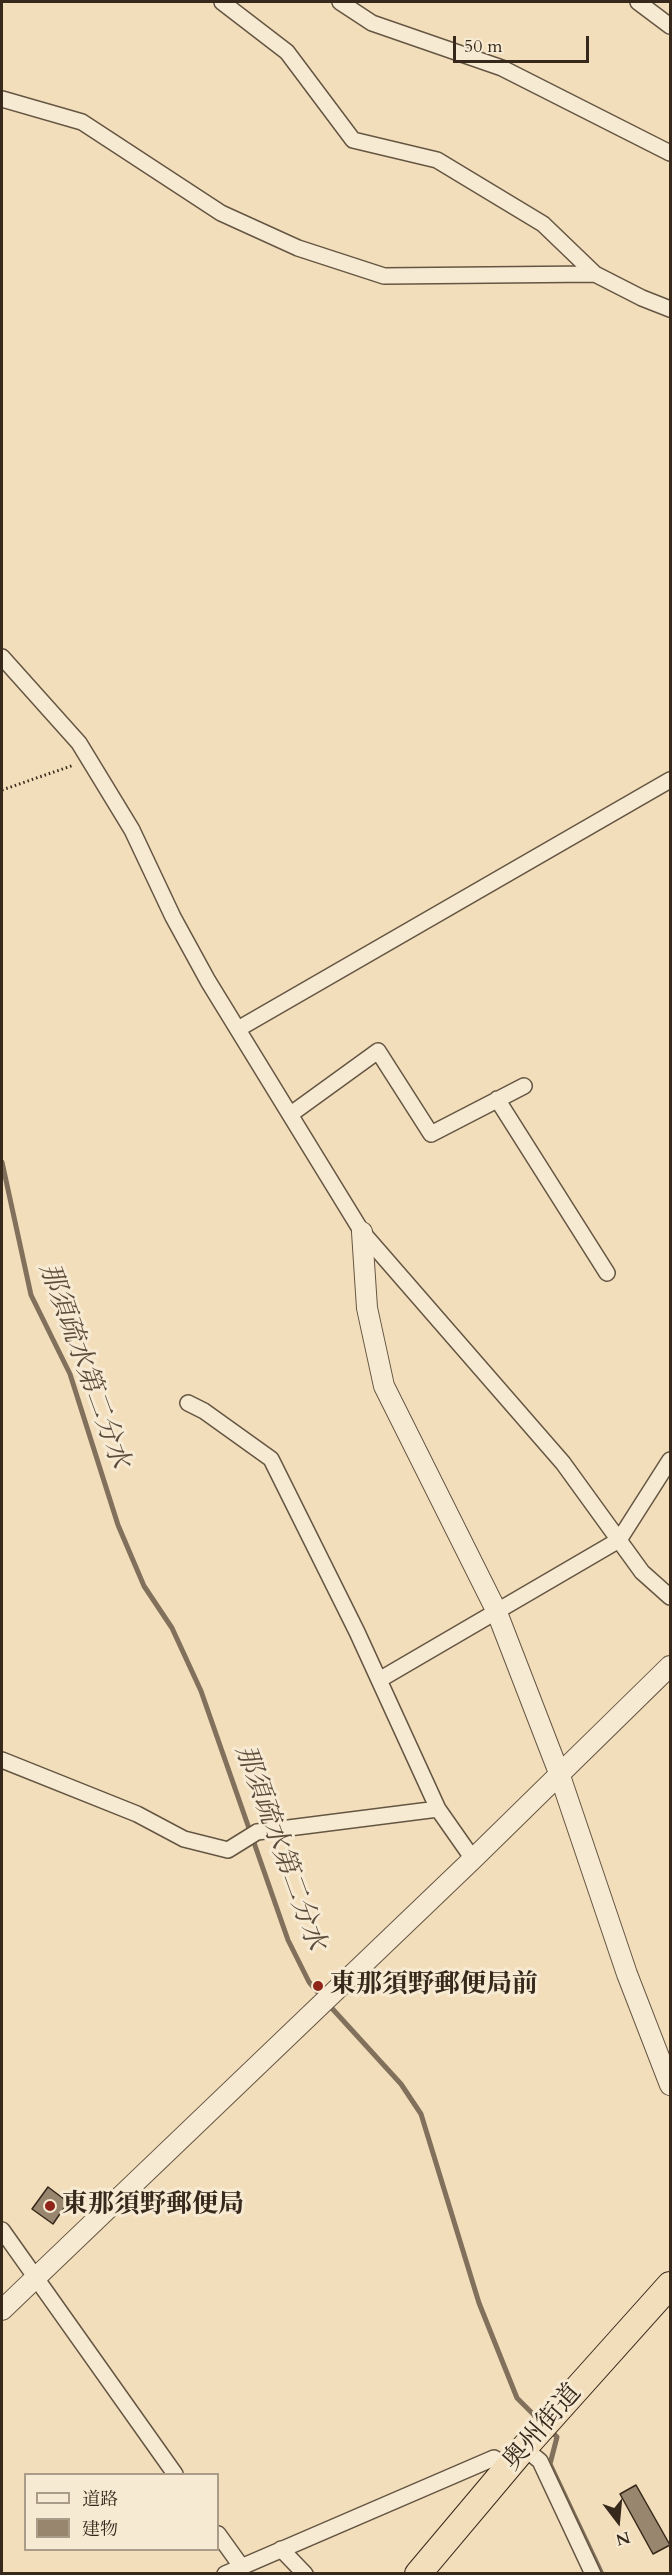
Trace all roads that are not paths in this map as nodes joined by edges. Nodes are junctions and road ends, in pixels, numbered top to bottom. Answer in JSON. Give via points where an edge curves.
{"nodes":[{"id":1,"x":222,"y":2,"type":"edge"},
{"id":2,"x":340,"y":2,"type":"edge"},
{"id":3,"x":638,"y":2,"type":"edge"},
{"id":4,"x":670,"y":26,"type":"edge"},
{"id":5,"x":2,"y":99,"type":"edge"},
{"id":6,"x":670,"y":153,"type":"edge"},
{"id":7,"x":595,"y":274,"type":"junction"},
{"id":8,"x":670,"y":309,"type":"edge"},
{"id":9,"x":2,"y":657,"type":"edge"},
{"id":10,"x":670,"y":780,"type":"edge"},
{"id":11,"x":238,"y":1029,"type":"junction"},
{"id":12,"x":524,"y":1086,"type":"dead end"},
{"id":13,"x":497,"y":1099,"type":"junction"},
{"id":14,"x":291,"y":1114,"type":"junction"},
{"id":15,"x":362,"y":1232,"type":"junction"},
{"id":16,"x":607,"y":1273,"type":"dead end"},
{"id":17,"x":188,"y":1403,"type":"dead end"},
{"id":18,"x":670,"y":1460,"type":"edge"},
{"id":19,"x":619,"y":1540,"type":"junction"},
{"id":20,"x":670,"y":1597,"type":"edge"},
{"id":21,"x":496,"y":1610,"type":"junction"},
{"id":22,"x":670,"y":1666,"type":"edge"},
{"id":23,"x":379,"y":1680,"type":"junction"},
{"id":24,"x":2,"y":1760,"type":"edge"},
{"id":25,"x":559,"y":1773,"type":"junction"},
{"id":26,"x":438,"y":1809,"type":"junction"},
{"id":27,"x":473,"y":1859,"type":"junction"},
{"id":28,"x":670,"y":2085,"type":"edge"},
{"id":29,"x":2,"y":2229,"type":"edge"},
{"id":30,"x":36,"y":2278,"type":"junction"},
{"id":31,"x":670,"y":2285,"type":"edge"},
{"id":32,"x":2,"y":2310,"type":"edge"},
{"id":33,"x":516,"y":2457,"type":"junction"},
{"id":34,"x":175,"y":2473,"type":"edge"},
{"id":35,"x":219,"y":2535,"type":"edge"},
{"id":36,"x":281,"y":2549,"type":"junction"},
{"id":37,"x":241,"y":2566,"type":"junction"},
{"id":38,"x":225,"y":2574,"type":"edge"},
{"id":39,"x":305,"y":2574,"type":"edge"},
{"id":40,"x":418,"y":2574,"type":"edge"},
{"id":41,"x":593,"y":2574,"type":"edge"}],
"edges":[{"from":1,"to":7,"type":"street","via":[[286,52],[353,140],[437,160],[543,224]]},
{"from":2,"to":6,"type":"street","via":[[372,23],[502,68]]},
{"from":3,"to":4,"type":"street"},
{"from":5,"to":7,"type":"street","via":[[81,122],[221,213],[298,248],[384,276]]},
{"from":7,"to":8,"type":"street"},
{"from":9,"to":11,"type":"street","via":[[79,743],[132,830],[173,917]]},
{"from":10,"to":11,"type":"street"},
{"from":11,"to":14,"type":"street"},
{"from":12,"to":13,"type":"street"},
{"from":13,"to":14,"type":"street","via":[[431,1134],[378,1051]]},
{"from":13,"to":16,"type":"street"},
{"from":14,"to":15,"type":"street"},
{"from":15,"to":19,"type":"street","via":[[563,1463]]},
{"from":15,"to":21,"type":"street","via":[[367,1308],[384,1386]]},
{"from":17,"to":23,"type":"street","via":[[271,1459]]},
{"from":18,"to":19,"type":"street"},
{"from":19,"to":20,"type":"street","via":[[642,1572]]},
{"from":19,"to":21,"type":"street"},
{"from":21,"to":23,"type":"street"},
{"from":21,"to":25,"type":"street"},
{"from":22,"to":25,"type":"street"},
{"from":23,"to":26,"type":"street"},
{"from":24,"to":26,"type":"street","via":[[137,1814],[184,1839],[228,1850],[257,1832]]},
{"from":25,"to":27,"type":"street"},
{"from":25,"to":28,"type":"street","via":[[627,1974]]},
{"from":26,"to":27,"type":"street"},
{"from":27,"to":30,"type":"street"},
{"from":29,"to":30,"type":"street"},
{"from":30,"to":32,"type":"street"},
{"from":30,"to":34,"type":"street"},
{"from":31,"to":33,"type":"highway","name":"奥州街道"},
{"from":33,"to":36,"type":"street","via":[[494,2458]]},
{"from":33,"to":40,"type":"highway","name":"奥州街道"},
{"from":33,"to":41,"type":"street","via":[[540,2461]]},
{"from":35,"to":37,"type":"street"},
{"from":36,"to":37,"type":"street"},
{"from":36,"to":39,"type":"street"},
{"from":37,"to":38,"type":"street"}]}
